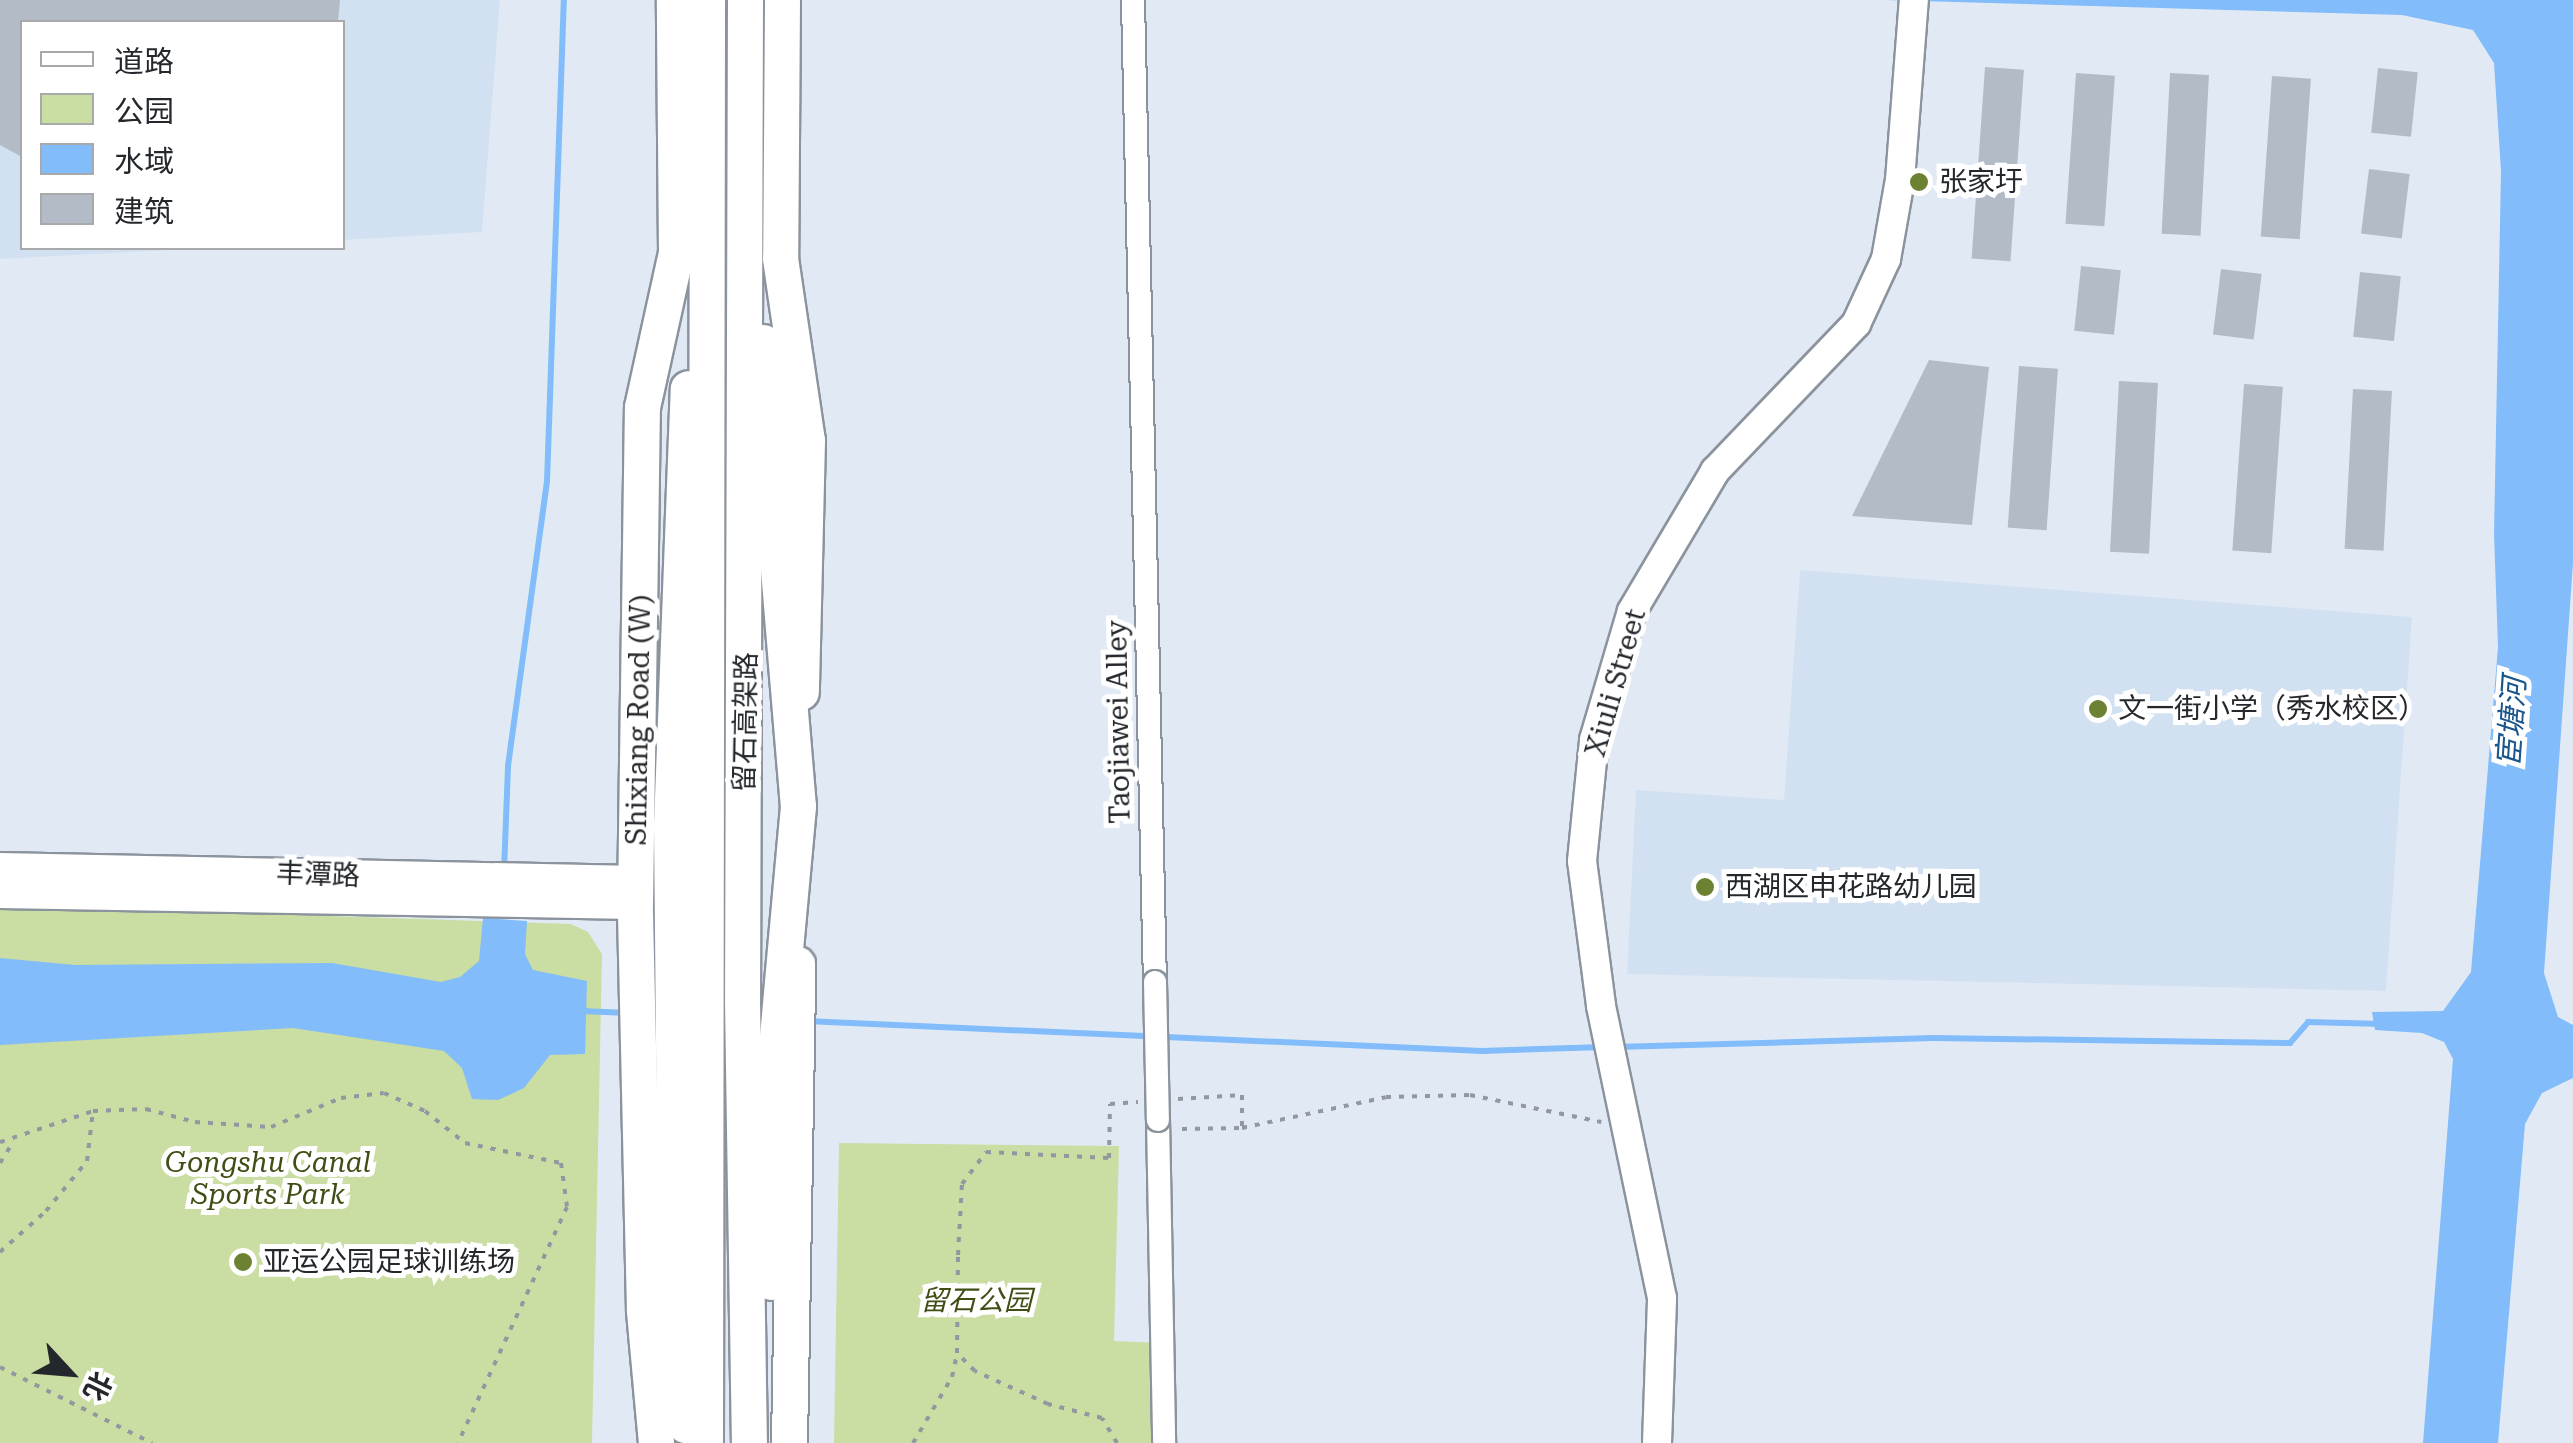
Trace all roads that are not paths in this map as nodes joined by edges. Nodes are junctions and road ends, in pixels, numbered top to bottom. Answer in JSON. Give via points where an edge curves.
{"nodes":[{"id":1,"x":674,"y":0,"type":"edge"},
{"id":2,"x":707,"y":0,"type":"edge"},
{"id":3,"x":745,"y":0,"type":"edge"},
{"id":4,"x":782,"y":0,"type":"edge"},
{"id":5,"x":1133,"y":0,"type":"edge"},
{"id":6,"x":1914,"y":6,"type":"edge"},
{"id":7,"x":746,"y":232,"type":"junction"},
{"id":8,"x":692,"y":245,"type":"junction"},
{"id":9,"x":798,"y":806,"type":"junction"},
{"id":10,"x":0,"y":868,"type":"edge"},
{"id":11,"x":502,"y":890,"type":"junction"},
{"id":12,"x":0,"y":893,"type":"edge"},
{"id":13,"x":636,"y":893,"type":"junction"},
{"id":14,"x":671,"y":1000,"type":"junction"},
{"id":15,"x":659,"y":1061,"type":"junction"},
{"id":16,"x":785,"y":1065,"type":"junction"},
{"id":17,"x":689,"y":1364,"type":"junction"},
{"id":18,"x":760,"y":1366,"type":"junction"},
{"id":19,"x":656,"y":1443,"type":"edge"},
{"id":20,"x":687,"y":1443,"type":"edge"},
{"id":21,"x":705,"y":1443,"type":"edge"},
{"id":22,"x":749,"y":1443,"type":"edge"},
{"id":23,"x":763,"y":1443,"type":"edge"},
{"id":24,"x":789,"y":1443,"type":"edge"},
{"id":25,"x":1164,"y":1443,"type":"edge"},
{"id":26,"x":1657,"y":1443,"type":"edge"}],
"edges":[{"from":1,"to":8,"type":"main road","name":"Shixiang Road (W)"},
{"from":2,"to":8,"type":"main road","name":"留石高架路"},
{"from":3,"to":7,"type":"main road","name":"留石高架路"},
{"from":4,"to":9,"type":"main road","via":[[780,258],[808,440]]},
{"from":5,"to":25,"type":"street","name":"Taojiawei Alley","bridge":true},
{"from":6,"to":26,"type":"street","name":"Xiuli Street","via":[[1889,243],[1856,324],[1715,472],[1632,611],[1594,740],[1582,861],[1662,1298]]},
{"from":7,"to":9,"type":"main road","via":[[775,413],[775,533]]},
{"from":7,"to":18,"type":"main road","name":"留石高架路","via":[[742,1000]]},
{"from":8,"to":13,"type":"main road","name":"Shixiang Road (W)","via":[[642,407]]},
{"from":8,"to":14,"type":"main road","name":"留石高架路"},
{"from":8,"to":14,"type":"main road","via":[[675,637]]},
{"from":9,"to":16,"type":"main road"},
{"from":10,"to":11,"type":"main road","name":"丰潭路"},
{"from":11,"to":12,"type":"main road","name":"丰潭路"},
{"from":11,"to":13,"type":"main road","name":"丰潭路"},
{"from":13,"to":14,"type":"main road","name":"Shixiang Road (W)"},
{"from":14,"to":15,"type":"main road"},
{"from":14,"to":17,"type":"main road","name":"留石高架路","via":[[705,1121]]},
{"from":15,"to":17,"type":"main road"},
{"from":15,"to":19,"type":"main road","via":[[644,1310]]},
{"from":16,"to":18,"type":"main road"},
{"from":16,"to":24,"type":"main road"},
{"from":17,"to":20,"type":"main road"},
{"from":17,"to":21,"type":"main road","name":"留石高架路"},
{"from":18,"to":22,"type":"main road","name":"留石高架路"},
{"from":18,"to":23,"type":"main road"}]}
